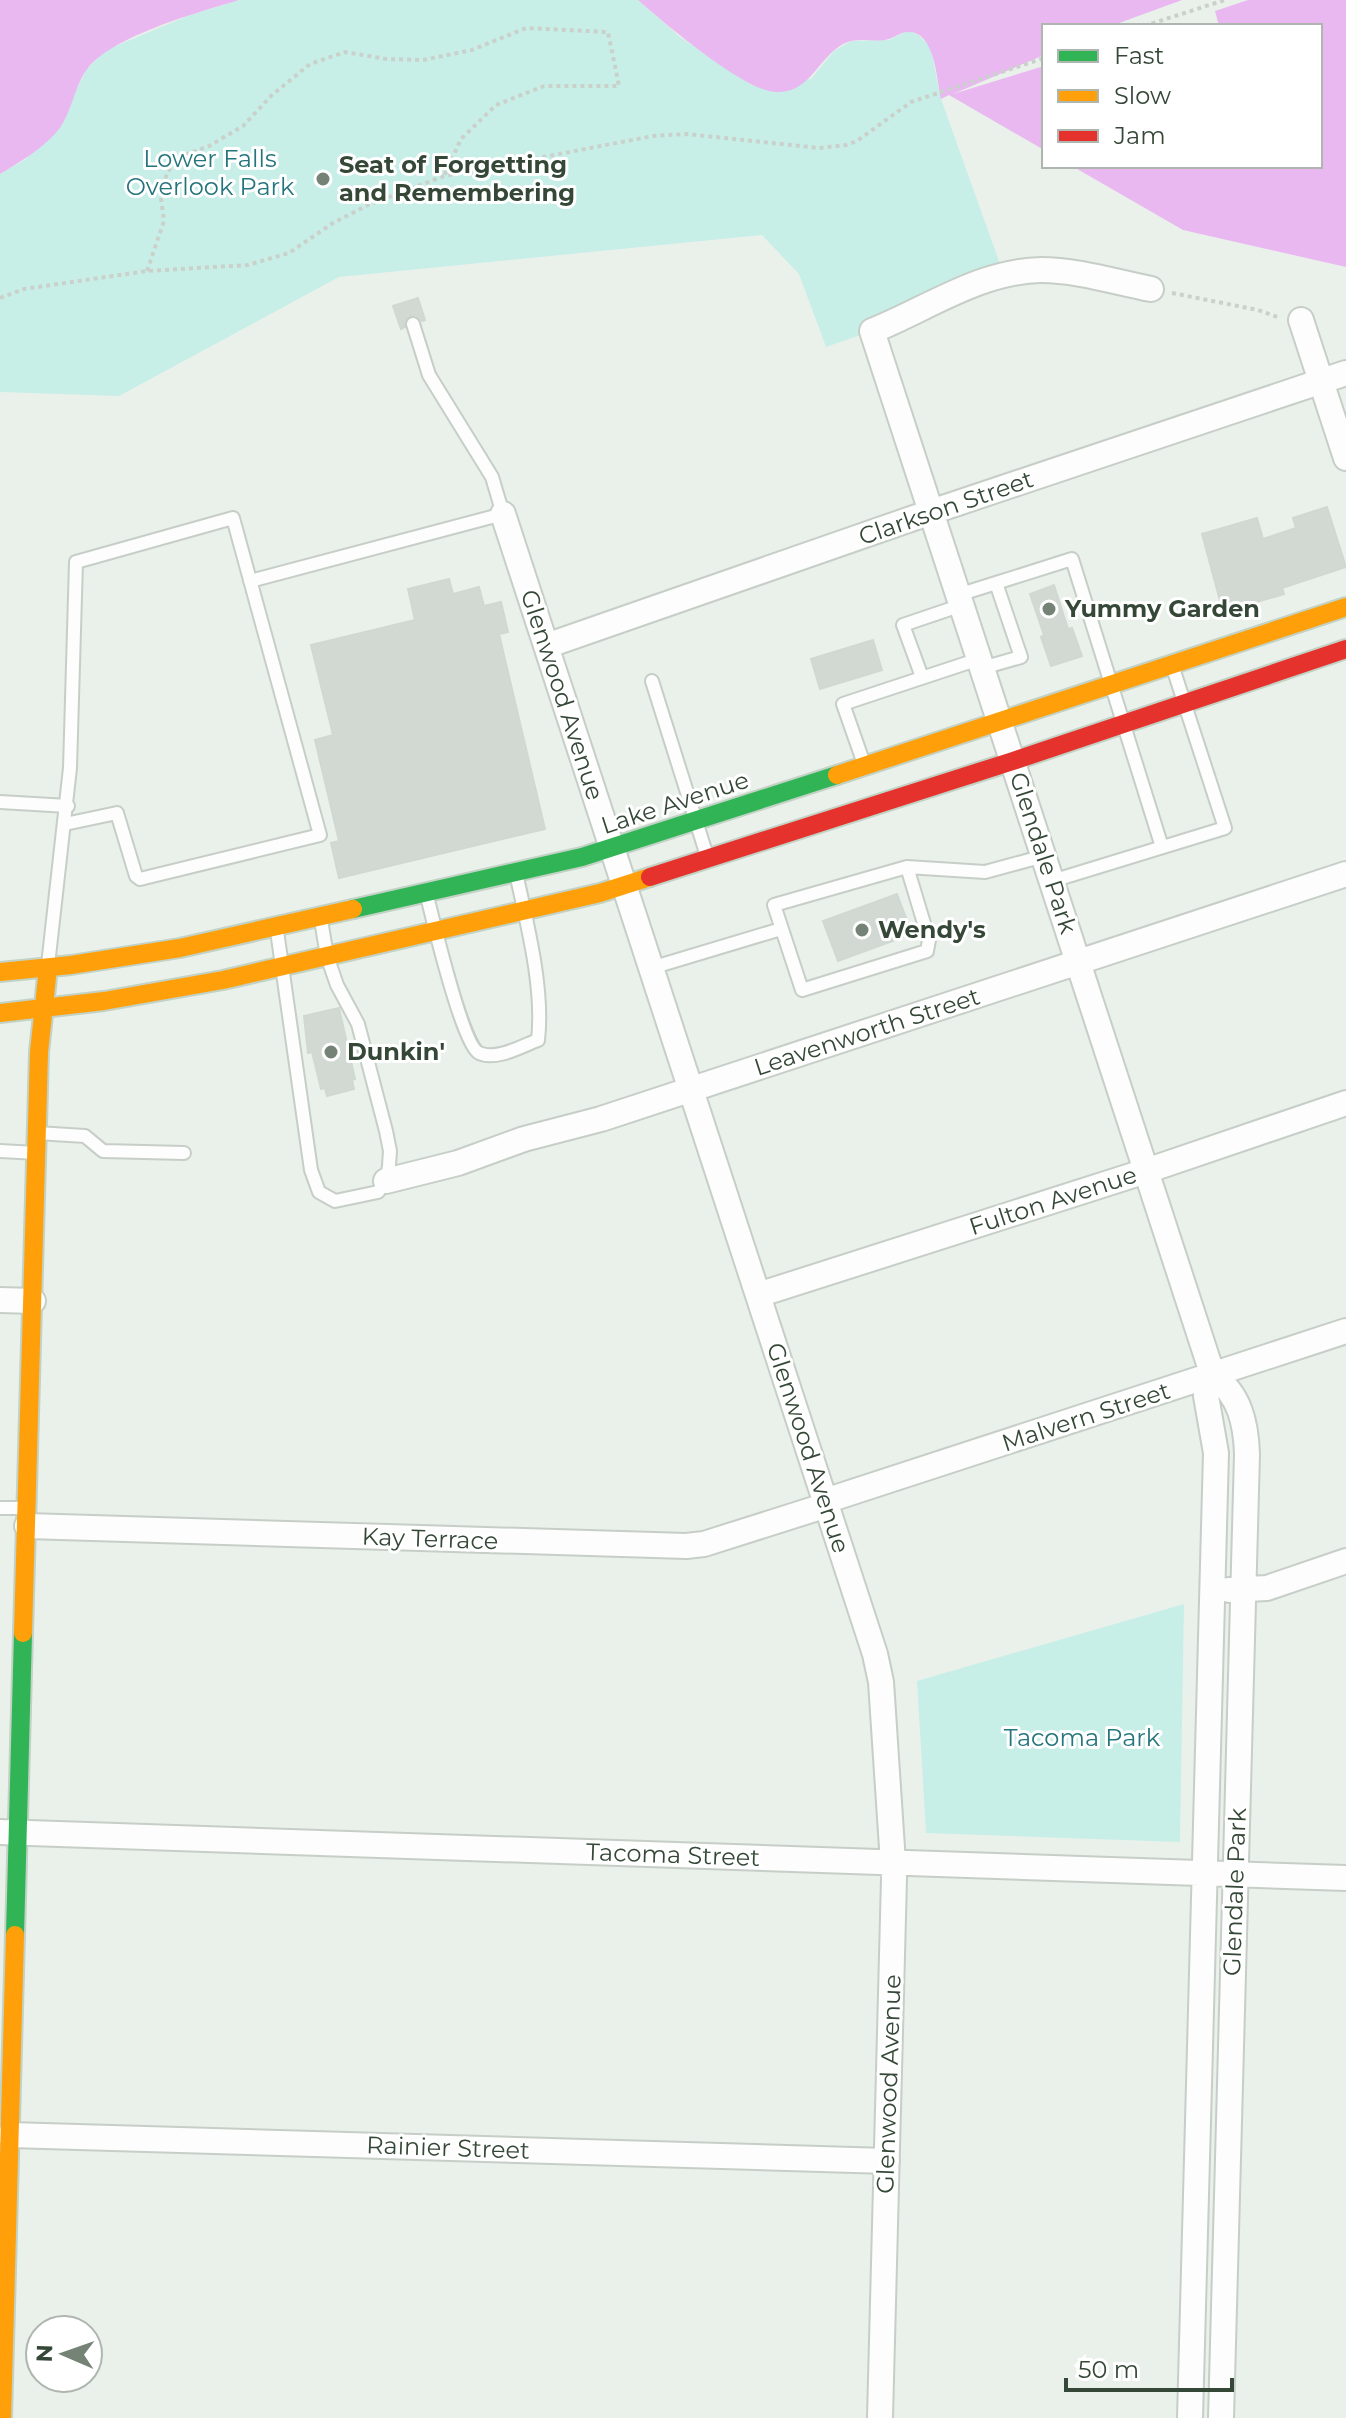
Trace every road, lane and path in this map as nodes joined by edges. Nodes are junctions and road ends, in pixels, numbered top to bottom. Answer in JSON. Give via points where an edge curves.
{"nodes":[{"id":1,"x":1225,"y":0,"type":"edge"},
{"id":2,"x":1150,"y":24,"type":"edge"},
{"id":3,"x":1042,"y":59,"type":"edge"},
{"id":4,"x":444,"y":176,"type":"junction"},
{"id":5,"x":147,"y":271,"type":"junction"},
{"id":6,"x":1160,"y":290,"type":"joint"},
{"id":7,"x":0,"y":298,"type":"edge"},
{"id":8,"x":1301,"y":320,"type":"joint"},
{"id":9,"x":413,"y":324,"type":"dead end"},
{"id":10,"x":1346,"y":373,"type":"edge"},
{"id":11,"x":1321,"y":382,"type":"junction"},
{"id":12,"x":1346,"y":455,"type":"edge"},
{"id":13,"x":931,"y":512,"type":"junction"},
{"id":14,"x":503,"y":514,"type":"junction"},
{"id":15,"x":250,"y":581,"type":"junction"},
{"id":16,"x":996,"y":583,"type":"junction"},
{"id":17,"x":960,"y":600,"type":"junction"},
{"id":18,"x":1346,"y":607,"type":"edge"},
{"id":19,"x":546,"y":646,"type":"junction"},
{"id":20,"x":1346,"y":649,"type":"edge"},
{"id":21,"x":981,"y":663,"type":"junction"},
{"id":22,"x":1172,"y":665,"type":"junction"},
{"id":23,"x":922,"y":677,"type":"junction"},
{"id":24,"x":652,"y":681,"type":"dead end"},
{"id":25,"x":1113,"y":685,"type":"junction"},
{"id":26,"x":1185,"y":703,"type":"junction"},
{"id":27,"x":1000,"y":723,"type":"junction"},
{"id":28,"x":1121,"y":725,"type":"junction"},
{"id":29,"x":1013,"y":761,"type":"junction"},
{"id":30,"x":865,"y":767,"type":"junction"},
{"id":31,"x":0,"y":802,"type":"edge"},
{"id":32,"x":68,"y":806,"type":"junction"},
{"id":33,"x":696,"y":822,"type":"junction"},
{"id":34,"x":65,"y":824,"type":"junction"},
{"id":35,"x":1162,"y":847,"type":"junction"},
{"id":36,"x":612,"y":849,"type":"junction"},
{"id":37,"x":1044,"y":856,"type":"junction"},
{"id":38,"x":708,"y":859,"type":"junction"},
{"id":39,"x":907,"y":867,"type":"junction"},
{"id":40,"x":516,"y":873,"type":"junction"},
{"id":41,"x":1346,"y":874,"type":"edge"},
{"id":42,"x":1052,"y":881,"type":"junction"},
{"id":43,"x":625,"y":886,"type":"junction"},
{"id":44,"x":426,"y":893,"type":"junction"},
{"id":45,"x":524,"y":912,"type":"junction"},
{"id":46,"x":320,"y":917,"type":"junction"},
{"id":47,"x":276,"y":927,"type":"junction"},
{"id":48,"x":781,"y":929,"type":"junction"},
{"id":49,"x":436,"y":932,"type":"junction"},
{"id":50,"x":327,"y":956,"type":"junction"},
{"id":51,"x":1079,"y":963,"type":"junction"},
{"id":52,"x":281,"y":967,"type":"junction"},
{"id":53,"x":48,"y":968,"type":"junction"},
{"id":54,"x":651,"y":968,"type":"junction"},
{"id":55,"x":0,"y":972,"type":"edge"},
{"id":56,"x":42,"y":1009,"type":"junction"},
{"id":57,"x":0,"y":1013,"type":"edge"},
{"id":58,"x":690,"y":1088,"type":"junction"},
{"id":59,"x":1346,"y":1103,"type":"edge"},
{"id":60,"x":37,"y":1133,"type":"junction"},
{"id":61,"x":0,"y":1151,"type":"edge"},
{"id":62,"x":37,"y":1153,"type":"junction"},
{"id":63,"x":184,"y":1153,"type":"dead end"},
{"id":64,"x":1146,"y":1171,"type":"junction"},
{"id":65,"x":386,"y":1181,"type":"junction"},
{"id":66,"x":758,"y":1295,"type":"junction"},
{"id":67,"x":0,"y":1300,"type":"edge"},
{"id":68,"x":33,"y":1301,"type":"junction"},
{"id":69,"x":1346,"y":1331,"type":"edge"},
{"id":70,"x":1213,"y":1376,"type":"junction"},
{"id":71,"x":826,"y":1503,"type":"junction"},
{"id":72,"x":0,"y":1508,"type":"edge"},
{"id":73,"x":27,"y":1517,"type":"junction"},
{"id":74,"x":1346,"y":1561,"type":"edge"},
{"id":75,"x":1212,"y":1589,"type":"junction"},
{"id":76,"x":1243,"y":1590,"type":"junction"},
{"id":77,"x":9,"y":1832,"type":"edge"},
{"id":78,"x":894,"y":1863,"type":"junction"},
{"id":79,"x":1205,"y":1873,"type":"junction"},
{"id":80,"x":1235,"y":1874,"type":"junction"},
{"id":81,"x":1346,"y":1878,"type":"edge"},
{"id":82,"x":10,"y":2135,"type":"junction"},
{"id":83,"x":887,"y":2161,"type":"junction"},
{"id":84,"x":1,"y":2387,"type":"edge"},
{"id":85,"x":2,"y":2418,"type":"edge"},
{"id":86,"x":880,"y":2418,"type":"edge"},
{"id":87,"x":1190,"y":2418,"type":"edge"},
{"id":88,"x":1221,"y":2418,"type":"edge"}],
"edges":[{"from":1,"to":2,"type":"path"},
{"from":3,"to":4,"type":"path","via":[[903,106],[857,141],[835,147],[661,135]]},
{"from":4,"to":5,"type":"path","via":[[368,205],[289,253],[248,265]]},
{"from":4,"to":5,"type":"path","via":[[461,139],[496,105],[544,86],[619,86],[608,32],[526,28],[472,50],[423,60],[345,52],[310,64],[243,126],[182,156],[167,172],[161,199],[164,221]]},
{"from":5,"to":7,"type":"path","via":[[24,289]]},
{"from":6,"to":8,"type":"path"},
{"from":6,"to":13,"type":"street","name":"Glendale Park","via":[[1053,271],[1021,272],[983,281],[872,331]]},
{"from":8,"to":11,"type":"street"},
{"from":9,"to":14,"type":"lane","via":[[429,375],[492,477]]},
{"from":10,"to":11,"type":"street","name":"Clarkson Street"},
{"from":11,"to":12,"type":"street"},
{"from":11,"to":13,"type":"street","name":"Clarkson Street"},
{"from":13,"to":17,"type":"street","name":"Glendale Park"},
{"from":13,"to":19,"type":"street","name":"Clarkson Street"},
{"from":14,"to":15,"type":"lane"},
{"from":14,"to":19,"type":"street","name":"Glenwood Avenue"},
{"from":15,"to":32,"type":"lane","via":[[233,518],[76,562]]},
{"from":15,"to":34,"type":"lane","via":[[320,835],[140,879],[117,813]]},
{"from":16,"to":17,"type":"lane"},
{"from":16,"to":21,"type":"lane","via":[[1021,657]]},
{"from":16,"to":25,"type":"lane","via":[[1072,559]]},
{"from":17,"to":21,"type":"street","name":"Glendale Park"},
{"from":17,"to":23,"type":"lane","via":[[903,625]]},
{"from":18,"to":22,"type":"main road","name":"Lake Avenue"},
{"from":19,"to":36,"type":"street","name":"Glenwood Avenue"},
{"from":20,"to":26,"type":"main road"},
{"from":21,"to":23,"type":"lane"},
{"from":21,"to":27,"type":"street","name":"Glendale Park"},
{"from":22,"to":25,"type":"main road","name":"Lake Avenue"},
{"from":22,"to":26,"type":"lane"},
{"from":23,"to":30,"type":"lane","via":[[843,704]]},
{"from":24,"to":33,"type":"lane"},
{"from":25,"to":27,"type":"main road","name":"Lake Avenue"},
{"from":25,"to":28,"type":"lane"},
{"from":26,"to":28,"type":"main road"},
{"from":26,"to":35,"type":"lane","via":[[1225,828]]},
{"from":27,"to":29,"type":"street","name":"Glendale Park"},
{"from":27,"to":30,"type":"main road","name":"Lake Avenue"},
{"from":28,"to":29,"type":"main road"},
{"from":28,"to":35,"type":"lane"},
{"from":29,"to":37,"type":"street","name":"Glendale Park"},
{"from":29,"to":38,"type":"main road"},
{"from":30,"to":33,"type":"main road","name":"Lake Avenue"},
{"from":31,"to":32,"type":"lane"},
{"from":32,"to":34,"type":"lane"},
{"from":33,"to":36,"type":"main road","name":"Lake Avenue"},
{"from":33,"to":38,"type":"lane"},
{"from":34,"to":53,"type":"lane"},
{"from":35,"to":42,"type":"lane"},
{"from":36,"to":40,"type":"main road","name":"Lake Avenue"},
{"from":36,"to":43,"type":"street","name":"Glenwood Avenue"},
{"from":37,"to":39,"type":"lane","via":[[985,872]]},
{"from":37,"to":42,"type":"street","name":"Glendale Park"},
{"from":38,"to":43,"type":"main road"},
{"from":39,"to":48,"type":"lane","via":[[774,905]]},
{"from":39,"to":48,"type":"lane","via":[[929,940],[927,951],[802,990]]},
{"from":40,"to":44,"type":"main road","name":"Lake Avenue"},
{"from":40,"to":45,"type":"lane"},
{"from":41,"to":51,"type":"street","name":"Leavenworth Street"},
{"from":42,"to":51,"type":"street","name":"Glendale Park"},
{"from":43,"to":45,"type":"main road"},
{"from":43,"to":54,"type":"street","name":"Glenwood Avenue"},
{"from":44,"to":46,"type":"main road","name":"Lake Avenue"},
{"from":44,"to":49,"type":"lane"},
{"from":45,"to":49,"type":"main road"},
{"from":45,"to":49,"type":"lane","via":[[538,1040],[502,1054],[481,1055],[472,1048]]},
{"from":46,"to":47,"type":"main road","name":"Lake Avenue"},
{"from":46,"to":50,"type":"lane"},
{"from":47,"to":52,"type":"lane"},
{"from":47,"to":53,"type":"main road","name":"Lake Avenue"},
{"from":48,"to":54,"type":"lane"},
{"from":49,"to":50,"type":"main road"},
{"from":50,"to":52,"type":"main road"},
{"from":50,"to":65,"type":"lane","via":[[358,1024],[390,1151]]},
{"from":51,"to":58,"type":"street","name":"Leavenworth Street"},
{"from":51,"to":64,"type":"street","name":"Glendale Park"},
{"from":52,"to":56,"type":"main road","via":[[145,995]]},
{"from":52,"to":65,"type":"lane","via":[[311,1170],[319,1192],[335,1201],[378,1192]]},
{"from":53,"to":55,"type":"main road","name":"Lake Avenue"},
{"from":53,"to":56,"type":"main road"},
{"from":54,"to":58,"type":"street","name":"Glenwood Avenue"},
{"from":56,"to":57,"type":"main road"},
{"from":56,"to":60,"type":"main road"},
{"from":58,"to":65,"type":"street","name":"Leavenworth Street"},
{"from":58,"to":66,"type":"street","name":"Glenwood Avenue"},
{"from":59,"to":64,"type":"street","name":"Fulton Avenue"},
{"from":60,"to":62,"type":"main road"},
{"from":60,"to":63,"type":"lane","via":[[85,1136],[103,1151]]},
{"from":61,"to":62,"type":"lane"},
{"from":62,"to":68,"type":"main road"},
{"from":64,"to":66,"type":"street","name":"Fulton Avenue"},
{"from":64,"to":70,"type":"street","name":"Glendale Park"},
{"from":66,"to":71,"type":"street","name":"Glenwood Avenue"},
{"from":67,"to":68,"type":"street"},
{"from":68,"to":73,"type":"main road"},
{"from":69,"to":70,"type":"street","name":"Malvern Street"},
{"from":70,"to":71,"type":"street","name":"Malvern Street"},
{"from":70,"to":75,"type":"street","name":"Glendale Park","via":[[1206,1396],[1216,1445]]},
{"from":70,"to":76,"type":"street","name":"Glendale Park","via":[[1232,1393],[1245,1431]]},
{"from":71,"to":73,"type":"street","name":"Kay Terrace","via":[[686,1546]]},
{"from":71,"to":78,"type":"street","name":"Glenwood Avenue","via":[[881,1682]]},
{"from":72,"to":73,"type":"lane"},
{"from":73,"to":77,"type":"main road"},
{"from":74,"to":76,"type":"street","via":[[1267,1588]]},
{"from":75,"to":76,"type":"street"},
{"from":75,"to":79,"type":"street","name":"Glendale Park"},
{"from":76,"to":80,"type":"street","name":"Glendale Park"},
{"from":77,"to":78,"type":"street","name":"Tacoma Street"},
{"from":77,"to":82,"type":"main road"},
{"from":78,"to":79,"type":"street","name":"Tacoma Street"},
{"from":78,"to":83,"type":"street","name":"Glenwood Avenue"},
{"from":79,"to":80,"type":"street","name":"Tacoma Street"},
{"from":79,"to":87,"type":"street","name":"Glendale Park"},
{"from":80,"to":81,"type":"street","name":"Tacoma Street"},
{"from":80,"to":88,"type":"street","name":"Glendale Park"},
{"from":82,"to":83,"type":"street","name":"Rainier Street"},
{"from":82,"to":84,"type":"main road"},
{"from":83,"to":86,"type":"street","name":"Glenwood Avenue"},
{"from":84,"to":85,"type":"main road"}]}
